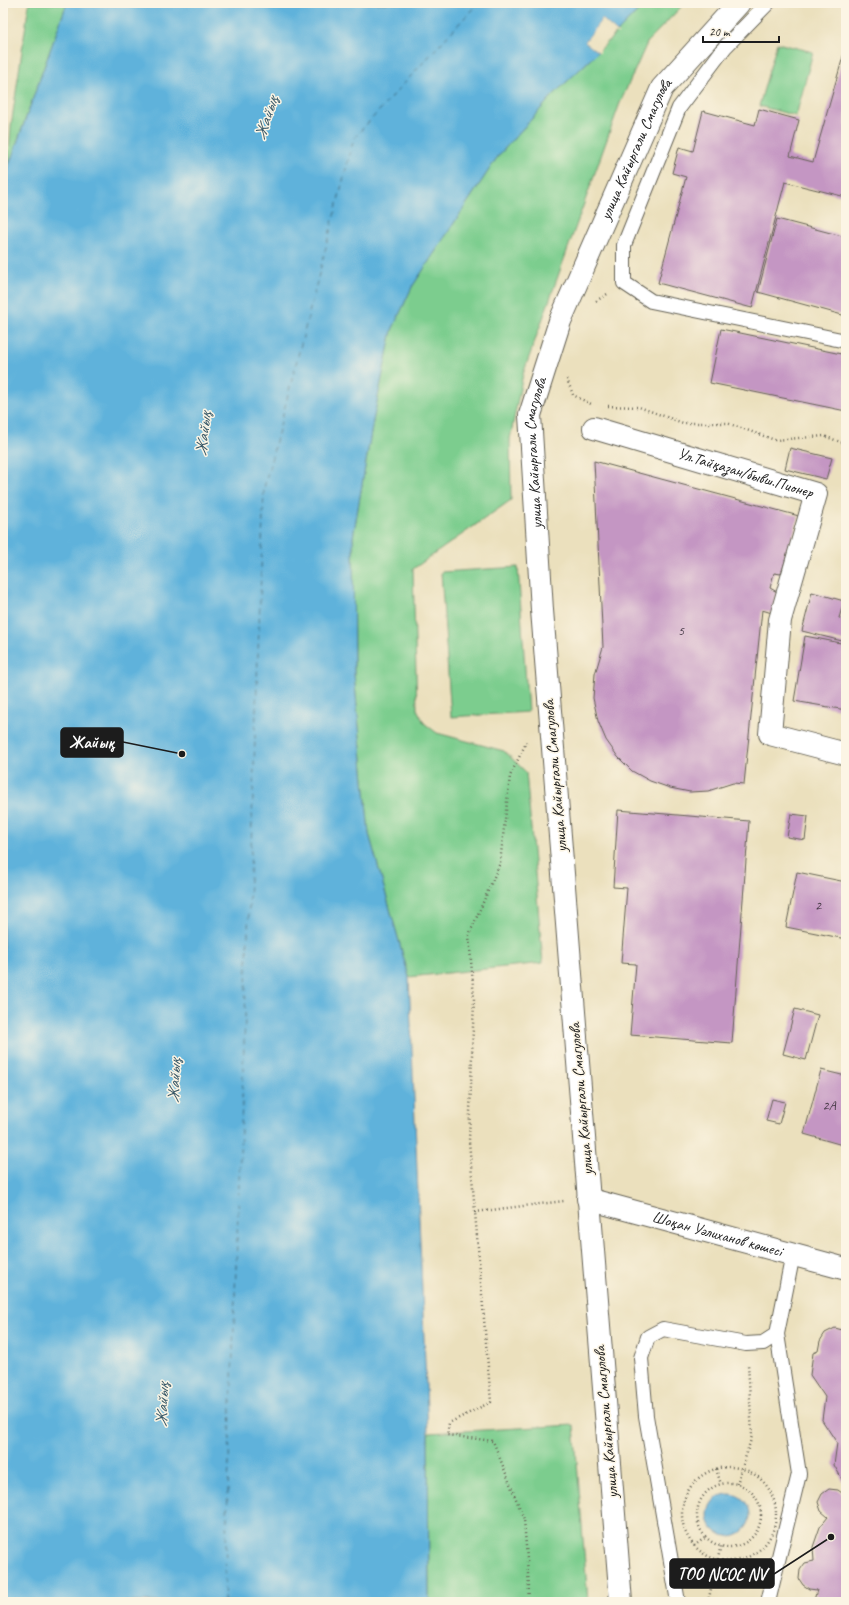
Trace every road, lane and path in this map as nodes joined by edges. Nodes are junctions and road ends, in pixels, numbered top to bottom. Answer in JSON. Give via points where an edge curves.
{"nodes":[{"id":1,"x":739,"y":3,"type":"edge"},
{"id":2,"x":768,"y":3,"type":"edge"},
{"id":3,"x":624,"y":283,"type":"junction"},
{"id":4,"x":593,"y":303,"type":"dead end"},
{"id":5,"x":846,"y":341,"type":"edge"},
{"id":6,"x":564,"y":374,"type":"dead end"},
{"id":7,"x":595,"y":405,"type":"dead end"},
{"id":8,"x":602,"y":406,"type":"dead end"},
{"id":9,"x":594,"y":428,"type":"dead end"},
{"id":10,"x":846,"y":444,"type":"edge"},
{"id":11,"x":551,"y":726,"type":"junction"},
{"id":12,"x":846,"y":754,"type":"edge"},
{"id":13,"x":588,"y":1199,"type":"junction"},
{"id":14,"x":475,"y":1212,"type":"junction"},
{"id":15,"x":794,"y":1254,"type":"junction"},
{"id":16,"x":846,"y":1269,"type":"edge"},
{"id":17,"x":777,"y":1334,"type":"junction"},
{"id":18,"x":746,"y":1344,"type":"junction"},
{"id":19,"x":716,"y":1469,"type":"junction"},
{"id":20,"x":742,"y":1469,"type":"junction"},
{"id":21,"x":721,"y":1484,"type":"junction"},
{"id":22,"x":737,"y":1484,"type":"junction"},
{"id":23,"x":706,"y":1537,"type":"junction"},
{"id":24,"x":721,"y":1545,"type":"junction"},
{"id":25,"x":694,"y":1546,"type":"junction"},
{"id":26,"x":716,"y":1560,"type":"junction"},
{"id":27,"x":528,"y":1602,"type":"edge"},
{"id":28,"x":620,"y":1602,"type":"edge"},
{"id":29,"x":678,"y":1602,"type":"edge"},
{"id":30,"x":708,"y":1602,"type":"edge"},
{"id":31,"x":768,"y":1602,"type":"edge"}],
"edges":[{"from":1,"to":11,"type":"street","name":"улица Кайыргали Смагулова","via":[[662,88],[560,321],[530,415]]},
{"from":2,"to":3,"type":"lane","via":[[725,47],[679,108],[624,245]]},
{"from":3,"to":4,"type":"path"},
{"from":3,"to":5,"type":"lane","via":[[650,301]]},
{"from":6,"to":7,"type":"path","via":[[573,395]]},
{"from":8,"to":10,"type":"path","via":[[639,407],[683,423],[727,423],[775,440],[824,436]]},
{"from":9,"to":12,"type":"street","name":"Ул.Тайқазан/бывш.Пионер","via":[[816,494],[780,620],[770,734]]},
{"from":11,"to":13,"type":"street","name":"улица Кайыргали Смагулова"},
{"from":11,"to":14,"type":"path","via":[[526,741],[510,776],[500,863],[469,935],[474,998],[469,1141]]},
{"from":13,"to":14,"type":"path"},
{"from":13,"to":15,"type":"street","name":"Шоқан Уәлиханов көшесі"},
{"from":13,"to":28,"type":"street","name":"улица Кайыргали Смагулова"},
{"from":14,"to":27,"type":"path","via":[[491,1402],[449,1423],[447,1435],[493,1441],[524,1519]]},
{"from":15,"to":16,"type":"street","name":"Шоқан Уәлиханов көшесі"},
{"from":15,"to":17,"type":"lane"},
{"from":17,"to":18,"type":"lane","via":[[763,1343]]},
{"from":17,"to":31,"type":"lane","via":[[799,1474]]},
{"from":18,"to":20,"type":"path","via":[[752,1436]]},
{"from":18,"to":29,"type":"lane","via":[[664,1329],[648,1337],[641,1358],[646,1416]]},
{"from":19,"to":20,"type":"path","via":[[727,1466]]},
{"from":19,"to":21,"type":"path"},
{"from":19,"to":25,"type":"path","via":[[705,1473],[691,1486],[683,1503],[683,1526]]},
{"from":20,"to":22,"type":"path"},
{"from":20,"to":26,"type":"path","via":[[756,1475],[768,1486],[777,1506],[776,1525],[770,1540],[754,1555],[733,1562]]},
{"from":21,"to":22,"type":"path"},
{"from":21,"to":23,"type":"path","via":[[711,1488],[702,1498],[698,1508],[697,1518]]},
{"from":22,"to":24,"type":"path","via":[[752,1492],[759,1503],[761,1519],[755,1534],[742,1544],[730,1547]]},
{"from":23,"to":24,"type":"path"},
{"from":23,"to":25,"type":"path"},
{"from":24,"to":26,"type":"path"},
{"from":25,"to":26,"type":"path"},
{"from":26,"to":30,"type":"path"}]}
